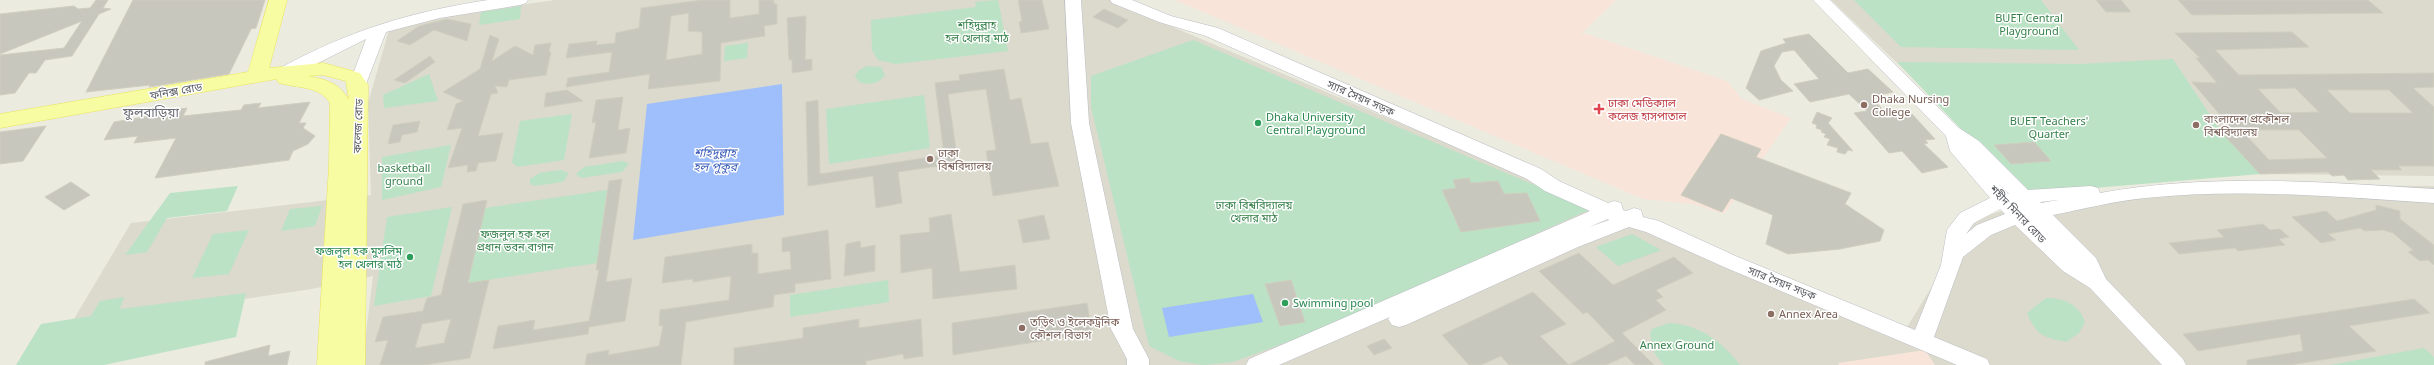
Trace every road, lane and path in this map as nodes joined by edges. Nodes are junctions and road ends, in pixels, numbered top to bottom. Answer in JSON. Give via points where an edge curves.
{"nodes":[{"id":1,"x":278,"y":0,"type":"edge"},
{"id":2,"x":520,"y":0,"type":"edge"},
{"id":3,"x":1073,"y":0,"type":"edge"},
{"id":4,"x":1083,"y":0,"type":"edge"},
{"id":5,"x":1118,"y":0,"type":"edge"},
{"id":6,"x":1134,"y":0,"type":"edge"},
{"id":7,"x":1821,"y":0,"type":"edge"},
{"id":8,"x":1187,"y":24,"type":"junction"},
{"id":9,"x":379,"y":29,"type":"junction"},
{"id":10,"x":1076,"y":50,"type":"junction"},
{"id":11,"x":288,"y":71,"type":"junction"},
{"id":12,"x":257,"y":77,"type":"junction"},
{"id":13,"x":358,"y":85,"type":"junction"},
{"id":14,"x":0,"y":121,"type":"edge"},
{"id":15,"x":1953,"y":132,"type":"junction"},
{"id":16,"x":2122,"y":195,"type":"junction"},
{"id":17,"x":2434,"y":196,"type":"edge"},
{"id":18,"x":2024,"y":198,"type":"junction"},
{"id":19,"x":2004,"y":202,"type":"junction"},
{"id":20,"x":2028,"y":214,"type":"junction"},
{"id":21,"x":1629,"y":215,"type":"junction"},
{"id":22,"x":1955,"y":253,"type":"junction"},
{"id":23,"x":1922,"y":340,"type":"junction"},
{"id":24,"x":1143,"y":363,"type":"edge"},
{"id":25,"x":330,"y":365,"type":"edge"},
{"id":26,"x":352,"y":365,"type":"edge"},
{"id":27,"x":1257,"y":365,"type":"edge"},
{"id":28,"x":1291,"y":365,"type":"edge"},
{"id":29,"x":1980,"y":365,"type":"edge"},
{"id":30,"x":2175,"y":365,"type":"edge"}],
"edges":[{"from":1,"to":12,"type":"main road"},
{"from":2,"to":9,"type":"main road","via":[[462,9]]},
{"from":3,"to":10,"type":"main road","via":[[1073,37]]},
{"from":4,"to":10,"type":"main road","via":[[1083,38]]},
{"from":5,"to":8,"type":"main road","name":"স্যার সৈয়দ সড়ক","via":[[1165,19]]},
{"from":6,"to":8,"type":"main road","name":"স্যার সৈয়দ সড়ক"},
{"from":7,"to":15,"type":"main road","name":"শহীদ মিনার রোড"},
{"from":8,"to":21,"type":"main road","name":"স্যার সৈয়দ সড়ক","via":[[1212,32],[1534,174],[1552,186]]},
{"from":9,"to":11,"type":"main road","via":[[337,46]]},
{"from":9,"to":13,"type":"main road","via":[[372,41]]},
{"from":10,"to":24,"type":"main road","via":[[1080,124],[1122,329]]},
{"from":11,"to":12,"type":"main road","name":"কলেজ রোড"},
{"from":11,"to":13,"type":"main road","name":"কলেজ রোড","via":[[310,68],[334,70],[353,77]]},
{"from":12,"to":14,"type":"main road","name":"ফনিক্স রোড"},
{"from":12,"to":25,"type":"main road","name":"কলেজ রোড","via":[[317,84],[334,92],[340,103],[340,166]]},
{"from":13,"to":26,"type":"main road","name":"কলেজ রোড","via":[[358,211]]},
{"from":15,"to":18,"type":"main road","name":"শহীদ মিনার রোড","via":[[1972,145]]},
{"from":15,"to":19,"type":"main road","name":"শহীদ মিনার রোড","via":[[1957,147]]},
{"from":16,"to":17,"type":"main road","via":[[2145,191],[2307,188]]},
{"from":16,"to":18,"type":"main road","via":[[2050,193]]},
{"from":16,"to":20,"type":"main road"},
{"from":18,"to":19,"type":"main road"},
{"from":18,"to":20,"type":"main road","name":"শহীদ মিনার রোড"},
{"from":19,"to":20,"type":"main road","name":"শহীদ মিনার রোড"},
{"from":19,"to":22,"type":"main road","via":[[1965,220],[1957,231]]},
{"from":20,"to":22,"type":"main road","via":[[1984,230]]},
{"from":20,"to":30,"type":"main road","name":"শহীদ মিনার রোড","via":[[2070,266],[2097,283]]},
{"from":21,"to":23,"type":"main road","name":"স্যার সৈয়দ সড়ক","via":[[1731,262]]},
{"from":21,"to":27,"type":"main road"},
{"from":21,"to":28,"type":"main road","via":[[1444,300]]},
{"from":22,"to":23,"type":"main road"},
{"from":23,"to":29,"type":"main road","name":"স্যার সৈয়দ সড়ক"}]}
